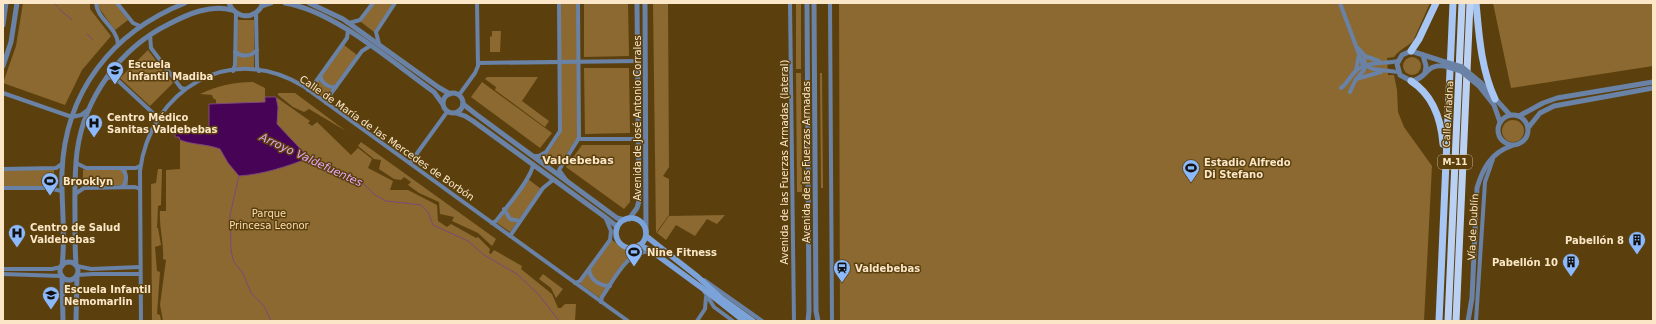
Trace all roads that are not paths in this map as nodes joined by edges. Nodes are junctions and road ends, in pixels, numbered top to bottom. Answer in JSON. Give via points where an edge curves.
{"nodes":[{"id":1,"x":6,"y":3,"type":"edge"},
{"id":2,"x":17,"y":3,"type":"edge"},
{"id":3,"x":96,"y":3,"type":"edge"},
{"id":4,"x":117,"y":3,"type":"edge"},
{"id":5,"x":184,"y":3,"type":"edge"},
{"id":6,"x":229,"y":3,"type":"edge"},
{"id":7,"x":271,"y":3,"type":"edge"},
{"id":8,"x":285,"y":3,"type":"edge"},
{"id":9,"x":309,"y":3,"type":"edge"},
{"id":10,"x":373,"y":3,"type":"edge"},
{"id":11,"x":395,"y":3,"type":"edge"},
{"id":12,"x":477,"y":3,"type":"edge"},
{"id":13,"x":559,"y":3,"type":"edge"},
{"id":14,"x":578,"y":3,"type":"edge"},
{"id":15,"x":637,"y":3,"type":"edge"},
{"id":16,"x":645,"y":3,"type":"edge"},
{"id":17,"x":790,"y":3,"type":"edge"},
{"id":18,"x":807,"y":3,"type":"edge"},
{"id":19,"x":814,"y":3,"type":"edge"},
{"id":20,"x":830,"y":3,"type":"edge"},
{"id":21,"x":1340,"y":3,"type":"edge"},
{"id":22,"x":1433,"y":3,"type":"edge"},
{"id":23,"x":1436,"y":3,"type":"edge"},
{"id":24,"x":1453,"y":3,"type":"edge"},
{"id":25,"x":1462,"y":3,"type":"edge"},
{"id":26,"x":1470,"y":3,"type":"edge"},
{"id":27,"x":1476,"y":3,"type":"edge"},
{"id":28,"x":262,"y":4,"type":"edge"},
{"id":29,"x":4,"y":10,"type":"edge"},
{"id":30,"x":234,"y":12,"type":"junction"},
{"id":31,"x":256,"y":13,"type":"junction"},
{"id":32,"x":349,"y":23,"type":"junction"},
{"id":33,"x":3,"y":25,"type":"edge"},
{"id":34,"x":140,"y":26,"type":"junction"},
{"id":35,"x":348,"y":30,"type":"junction"},
{"id":36,"x":150,"y":35,"type":"junction"},
{"id":37,"x":1419,"y":39,"type":"junction"},
{"id":38,"x":118,"y":44,"type":"junction"},
{"id":39,"x":1356,"y":44,"type":"junction"},
{"id":40,"x":379,"y":45,"type":"junction"},
{"id":41,"x":370,"y":46,"type":"junction"},
{"id":42,"x":257,"y":50,"type":"junction"},
{"id":43,"x":1411,"y":51,"type":"junction"},
{"id":44,"x":235,"y":52,"type":"junction"},
{"id":45,"x":1359,"y":55,"type":"junction"},
{"id":46,"x":1422,"y":55,"type":"junction"},
{"id":47,"x":1365,"y":56,"type":"junction"},
{"id":48,"x":1398,"y":60,"type":"junction"},
{"id":49,"x":638,"y":61,"type":"junction"},
{"id":50,"x":478,"y":62,"type":"junction"},
{"id":51,"x":559,"y":62,"type":"junction"},
{"id":52,"x":578,"y":62,"type":"junction"},
{"id":53,"x":1383,"y":62,"type":"junction"},
{"id":54,"x":1445,"y":64,"type":"junction"},
{"id":55,"x":3,"y":66,"type":"edge"},
{"id":56,"x":1365,"y":66,"type":"junction"},
{"id":57,"x":1387,"y":70,"type":"junction"},
{"id":58,"x":233,"y":71,"type":"junction"},
{"id":59,"x":259,"y":71,"type":"junction"},
{"id":60,"x":1355,"y":72,"type":"junction"},
{"id":61,"x":1398,"y":72,"type":"junction"},
{"id":62,"x":1424,"y":73,"type":"junction"},
{"id":63,"x":320,"y":76,"type":"junction"},
{"id":64,"x":105,"y":78,"type":"junction"},
{"id":65,"x":1356,"y":79,"type":"junction"},
{"id":66,"x":1411,"y":81,"type":"junction"},
{"id":67,"x":1653,"y":82,"type":"edge"},
{"id":68,"x":1480,"y":84,"type":"junction"},
{"id":69,"x":336,"y":87,"type":"junction"},
{"id":70,"x":1653,"y":88,"type":"edge"},
{"id":71,"x":185,"y":89,"type":"junction"},
{"id":72,"x":308,"y":90,"type":"junction"},
{"id":73,"x":3,"y":93,"type":"edge"},
{"id":74,"x":450,"y":94,"type":"junction"},
{"id":75,"x":459,"y":95,"type":"junction"},
{"id":76,"x":1495,"y":99,"type":"junction"},
{"id":77,"x":326,"y":103,"type":"junction"},
{"id":78,"x":442,"y":103,"type":"junction"},
{"id":79,"x":463,"y":104,"type":"junction"},
{"id":80,"x":88,"y":110,"type":"junction"},
{"id":81,"x":447,"y":112,"type":"junction"},
{"id":82,"x":456,"y":113,"type":"junction"},
{"id":83,"x":1510,"y":115,"type":"junction"},
{"id":84,"x":72,"y":116,"type":"junction"},
{"id":85,"x":1519,"y":116,"type":"junction"},
{"id":86,"x":157,"y":119,"type":"junction"},
{"id":87,"x":1500,"y":122,"type":"junction"},
{"id":88,"x":1528,"y":128,"type":"junction"},
{"id":89,"x":578,"y":139,"type":"junction"},
{"id":90,"x":638,"y":139,"type":"junction"},
{"id":91,"x":1511,"y":146,"type":"junction"},
{"id":92,"x":1499,"y":151,"type":"junction"},
{"id":93,"x":533,"y":156,"type":"junction"},
{"id":94,"x":76,"y":163,"type":"junction"},
{"id":95,"x":410,"y":163,"type":"junction"},
{"id":96,"x":62,"y":164,"type":"junction"},
{"id":97,"x":532,"y":164,"type":"junction"},
{"id":98,"x":140,"y":166,"type":"junction"},
{"id":99,"x":121,"y":168,"type":"junction"},
{"id":100,"x":3,"y":169,"type":"edge"},
{"id":101,"x":1446,"y":170,"type":"junction"},
{"id":102,"x":553,"y":180,"type":"junction"},
{"id":103,"x":567,"y":182,"type":"junction"},
{"id":104,"x":121,"y":187,"type":"junction"},
{"id":105,"x":3,"y":188,"type":"edge"},
{"id":106,"x":140,"y":189,"type":"junction"},
{"id":107,"x":62,"y":191,"type":"junction"},
{"id":108,"x":75,"y":194,"type":"junction"},
{"id":109,"x":504,"y":209,"type":"junction"},
{"id":110,"x":605,"y":217,"type":"junction"},
{"id":111,"x":627,"y":219,"type":"junction"},
{"id":112,"x":520,"y":221,"type":"junction"},
{"id":113,"x":492,"y":223,"type":"junction"},
{"id":114,"x":617,"y":229,"type":"junction"},
{"id":115,"x":646,"y":234,"type":"junction"},
{"id":116,"x":510,"y":236,"type":"junction"},
{"id":117,"x":639,"y":245,"type":"junction"},
{"id":118,"x":653,"y":252,"type":"junction"},
{"id":119,"x":61,"y":266,"type":"junction"},
{"id":120,"x":76,"y":266,"type":"junction"},
{"id":121,"x":140,"y":267,"type":"junction"},
{"id":122,"x":3,"y":269,"type":"edge"},
{"id":123,"x":589,"y":269,"type":"junction"},
{"id":124,"x":1441,"y":270,"type":"junction"},
{"id":125,"x":3,"y":274,"type":"edge"},
{"id":126,"x":140,"y":274,"type":"junction"},
{"id":127,"x":61,"y":276,"type":"junction"},
{"id":128,"x":77,"y":276,"type":"junction"},
{"id":129,"x":698,"y":277,"type":"junction"},
{"id":130,"x":575,"y":284,"type":"junction"},
{"id":131,"x":610,"y":286,"type":"junction"},
{"id":132,"x":699,"y":286,"type":"junction"},
{"id":133,"x":601,"y":302,"type":"junction"},
{"id":134,"x":63,"y":321,"type":"edge"},
{"id":135,"x":76,"y":321,"type":"edge"},
{"id":136,"x":140,"y":321,"type":"edge"},
{"id":137,"x":628,"y":321,"type":"edge"},
{"id":138,"x":697,"y":321,"type":"edge"},
{"id":139,"x":733,"y":321,"type":"edge"},
{"id":140,"x":744,"y":321,"type":"edge"},
{"id":141,"x":753,"y":321,"type":"edge"},
{"id":142,"x":762,"y":321,"type":"edge"},
{"id":143,"x":794,"y":321,"type":"edge"},
{"id":144,"x":808,"y":321,"type":"edge"},
{"id":145,"x":818,"y":321,"type":"edge"},
{"id":146,"x":832,"y":321,"type":"edge"},
{"id":147,"x":1436,"y":321,"type":"edge"},
{"id":148,"x":1439,"y":321,"type":"edge"},
{"id":149,"x":1448,"y":321,"type":"edge"},
{"id":150,"x":1456,"y":321,"type":"edge"},
{"id":151,"x":1468,"y":321,"type":"edge"},
{"id":152,"x":1476,"y":321,"type":"edge"}],
"edges":[{"from":1,"to":29,"type":"street"},
{"from":2,"to":55,"type":"street","via":[[11,42]]},
{"from":3,"to":38,"type":"street","via":[[116,34]]},
{"from":4,"to":34,"type":"street","via":[[133,23]]},
{"from":5,"to":34,"type":"street"},
{"from":6,"to":30,"type":"street"},
{"from":7,"to":28,"type":"street"},
{"from":8,"to":35,"type":"street","via":[[314,12]]},
{"from":9,"to":32,"type":"street"},
{"from":10,"to":32,"type":"street","via":[[360,20]]},
{"from":11,"to":40,"type":"street","via":[[376,32]]},
{"from":12,"to":50,"type":"street"},
{"from":13,"to":51,"type":"street"},
{"from":14,"to":52,"type":"street"},
{"from":15,"to":49,"type":"street","name":"Avenida de José Antonio Corrales"},
{"from":16,"to":115,"type":"street","name":"Avenida de José Antonio Corrales"},
{"from":17,"to":143,"type":"street","name":"Avenida de las Fuerzas Armadas (lateral)"},
{"from":18,"to":144,"type":"street","name":"Avenida de las Fuerzas Armadas","via":[[810,311]]},
{"from":19,"to":145,"type":"street","name":"Avenida de las Fuerzas Armadas"},
{"from":20,"to":146,"type":"street"},
{"from":21,"to":39,"type":"street"},
{"from":22,"to":37,"type":"street"},
{"from":23,"to":37,"type":"highway"},
{"from":24,"to":101,"type":"highway"},
{"from":25,"to":149,"type":"highway","name":"Calle Ariadna","number":"M-11"},
{"from":26,"to":150,"type":"highway","name":"Calle Ariadna","number":"M-11"},
{"from":27,"to":76,"type":"highway","via":[[1484,64]]},
{"from":28,"to":31,"type":"street"},
{"from":29,"to":33,"type":"street"},
{"from":30,"to":31,"type":"street","via":[[246,16]]},
{"from":30,"to":36,"type":"street","via":[[219,8],[197,12],[178,19]]},
{"from":30,"to":44,"type":"street"},
{"from":31,"to":42,"type":"street"},
{"from":32,"to":40,"type":"street"},
{"from":34,"to":38,"type":"street"},
{"from":35,"to":41,"type":"street"},
{"from":35,"to":63,"type":"street","via":[[347,38]]},
{"from":36,"to":64,"type":"street","via":[[124,56]]},
{"from":36,"to":71,"type":"street","via":[[151,48]]},
{"from":37,"to":43,"type":"highway"},
{"from":38,"to":84,"type":"street","via":[[101,62]]},
{"from":39,"to":45,"type":"street"},
{"from":39,"to":47,"type":"street"},
{"from":40,"to":74,"type":"street"},
{"from":41,"to":69,"type":"street","via":[[362,51]]},
{"from":41,"to":78,"type":"street","via":[[434,92]]},
{"from":42,"to":44,"type":"street","via":[[248,56]]},
{"from":42,"to":59,"type":"street"},
{"from":43,"to":46,"type":"street"},
{"from":43,"to":48,"type":"street"},
{"from":44,"to":58,"type":"street"},
{"from":45,"to":56,"type":"street"},
{"from":45,"to":60,"type":"street"},
{"from":46,"to":54,"type":"street"},
{"from":46,"to":62,"type":"street","via":[[1426,66]]},
{"from":47,"to":53,"type":"street"},
{"from":47,"to":56,"type":"street"},
{"from":48,"to":53,"type":"street"},
{"from":48,"to":61,"type":"street"},
{"from":49,"to":52,"type":"street"},
{"from":49,"to":90,"type":"street","name":"Avenida de José Antonio Corrales"},
{"from":50,"to":51,"type":"street"},
{"from":50,"to":75,"type":"street","via":[[476,71]]},
{"from":51,"to":52,"type":"street"},
{"from":51,"to":93,"type":"street","via":[[559,133],[544,153]]},
{"from":52,"to":89,"type":"street"},
{"from":53,"to":56,"type":"street"},
{"from":54,"to":62,"type":"street","via":[[1434,66]]},
{"from":54,"to":68,"type":"street","bridge":true,"via":[[1462,67]]},
{"from":56,"to":57,"type":"street","via":[[1373,70]]},
{"from":56,"to":60,"type":"street"},
{"from":56,"to":65,"type":"street"},
{"from":57,"to":61,"type":"street"},
{"from":57,"to":65,"type":"street"},
{"from":58,"to":59,"type":"street","name":"Calle de María de las Mercedes de Borbón"},
{"from":58,"to":71,"type":"street","name":"Calle de María de las Mercedes de Borbón","via":[[208,77]]},
{"from":59,"to":72,"type":"street","name":"Calle de María de las Mercedes de Borbón","via":[[288,78]]},
{"from":60,"to":65,"type":"street","via":[[1341,88],[1348,86],[1350,92]]},
{"from":61,"to":66,"type":"street","via":[[1403,78]]},
{"from":62,"to":66,"type":"street","via":[[1421,78]]},
{"from":63,"to":69,"type":"street","via":[[326,85]]},
{"from":63,"to":72,"type":"street"},
{"from":64,"to":80,"type":"street"},
{"from":64,"to":86,"type":"street","via":[[112,77],[122,83]]},
{"from":66,"to":101,"type":"highway","via":[[1425,93],[1437,112],[1442,131]]},
{"from":67,"to":85,"type":"street","via":[[1557,98]]},
{"from":68,"to":76,"type":"street"},
{"from":68,"to":87,"type":"street","via":[[1494,105]]},
{"from":69,"to":77,"type":"street"},
{"from":70,"to":88,"type":"street","via":[[1554,106],[1534,118]]},
{"from":71,"to":86,"type":"street","name":"Calle de María de las Mercedes de Borbón"},
{"from":72,"to":77,"type":"street","name":"Calle de María de las Mercedes de Borbón"},
{"from":73,"to":84,"type":"street"},
{"from":74,"to":75,"type":"street"},
{"from":74,"to":78,"type":"street"},
{"from":75,"to":79,"type":"street"},
{"from":76,"to":83,"type":"street"},
{"from":77,"to":95,"type":"street","name":"Calle de María de las Mercedes de Borbón"},
{"from":78,"to":81,"type":"street"},
{"from":79,"to":82,"type":"street","via":[[461,110]]},
{"from":79,"to":93,"type":"street"},
{"from":80,"to":84,"type":"street","via":[[81,115]]},
{"from":80,"to":94,"type":"street","via":[[80,136]]},
{"from":81,"to":82,"type":"street"},
{"from":81,"to":95,"type":"street"},
{"from":82,"to":97,"type":"street","via":[[468,117]]},
{"from":83,"to":85,"type":"street"},
{"from":83,"to":87,"type":"street"},
{"from":84,"to":96,"type":"street"},
{"from":85,"to":88,"type":"street"},
{"from":86,"to":98,"type":"street","name":"Calle de María de las Mercedes de Borbón","via":[[146,142]]},
{"from":87,"to":91,"type":"street","via":[[1498,135],[1503,142]]},
{"from":88,"to":91,"type":"street","via":[[1524,140],[1518,145]]},
{"from":89,"to":90,"type":"street"},
{"from":89,"to":103,"type":"street","via":[[559,168]]},
{"from":90,"to":111,"type":"street","name":"Avenida de José Antonio Corrales","via":[[639,203]]},
{"from":91,"to":92,"type":"street"},
{"from":92,"to":151,"type":"street","via":[[1488,162],[1477,188],[1472,298]]},
{"from":92,"to":152,"type":"street","name":"Vía de Dublín","via":[[1485,182]]},
{"from":93,"to":103,"type":"street"},
{"from":94,"to":99,"type":"street","via":[[86,168]]},
{"from":94,"to":108,"type":"street"},
{"from":95,"to":113,"type":"street","name":"Calle de María de las Mercedes de Borbón"},
{"from":96,"to":100,"type":"street","via":[[56,168]]},
{"from":96,"to":107,"type":"street"},
{"from":97,"to":102,"type":"street"},
{"from":97,"to":109,"type":"street","via":[[532,172]]},
{"from":98,"to":99,"type":"street"},
{"from":98,"to":106,"type":"street","name":"Calle de María de las Mercedes de Borbón"},
{"from":99,"to":104,"type":"street","via":[[126,177],[125,184]]},
{"from":101,"to":124,"type":"highway"},
{"from":102,"to":110,"type":"street"},
{"from":102,"to":112,"type":"street","via":[[543,188]]},
{"from":103,"to":111,"type":"street","via":[[617,218]]},
{"from":104,"to":106,"type":"street"},
{"from":104,"to":108,"type":"street","via":[[84,188]]},
{"from":105,"to":107,"type":"street","via":[[48,188]]},
{"from":106,"to":121,"type":"street","name":"Calle de María de las Mercedes de Borbón"},
{"from":107,"to":119,"type":"street"},
{"from":108,"to":120,"type":"street"},
{"from":109,"to":112,"type":"street","via":[[510,219]]},
{"from":109,"to":113,"type":"street"},
{"from":110,"to":114,"type":"street","via":[[615,224]]},
{"from":110,"to":123,"type":"street","via":[[611,228],[610,240]]},
{"from":111,"to":114,"type":"main road"},
{"from":111,"to":115,"type":"main road","via":[[640,221]]},
{"from":112,"to":116,"type":"street"},
{"from":113,"to":116,"type":"street","name":"Calle de María de las Mercedes de Borbón"},
{"from":114,"to":117,"type":"main road","via":[[617,236],[623,245]]},
{"from":115,"to":117,"type":"main road"},
{"from":115,"to":129,"type":"main road"},
{"from":116,"to":130,"type":"street","name":"Calle de María de las Mercedes de Borbón"},
{"from":117,"to":118,"type":"main road"},
{"from":118,"to":131,"type":"street","via":[[640,252],[632,257]]},
{"from":118,"to":132,"type":"main road"},
{"from":119,"to":120,"type":"street","via":[[68,262]]},
{"from":119,"to":122,"type":"street","via":[[52,269]]},
{"from":119,"to":127,"type":"street"},
{"from":120,"to":121,"type":"street"},
{"from":120,"to":128,"type":"street"},
{"from":121,"to":126,"type":"street","name":"Calle de María de las Mercedes de Borbón"},
{"from":123,"to":130,"type":"street"},
{"from":123,"to":131,"type":"street","via":[[593,279]]},
{"from":124,"to":147,"type":"highway"},
{"from":124,"to":148,"type":"highway"},
{"from":125,"to":127,"type":"street"},
{"from":126,"to":128,"type":"street"},
{"from":126,"to":136,"type":"street","name":"Calle de María de las Mercedes de Borbón"},
{"from":127,"to":128,"type":"street","via":[[69,280]]},
{"from":127,"to":134,"type":"street"},
{"from":128,"to":135,"type":"street"},
{"from":129,"to":141,"type":"main road","via":[[721,298]]},
{"from":129,"to":142,"type":"street"},
{"from":130,"to":133,"type":"street","name":"Calle de María de las Mercedes de Borbón"},
{"from":131,"to":133,"type":"street"},
{"from":132,"to":138,"type":"street","via":[[706,297],[706,304]]},
{"from":132,"to":139,"type":"street","via":[[714,307]]},
{"from":132,"to":140,"type":"main road"},
{"from":133,"to":137,"type":"street","name":"Calle de María de las Mercedes de Borbón"}]}
